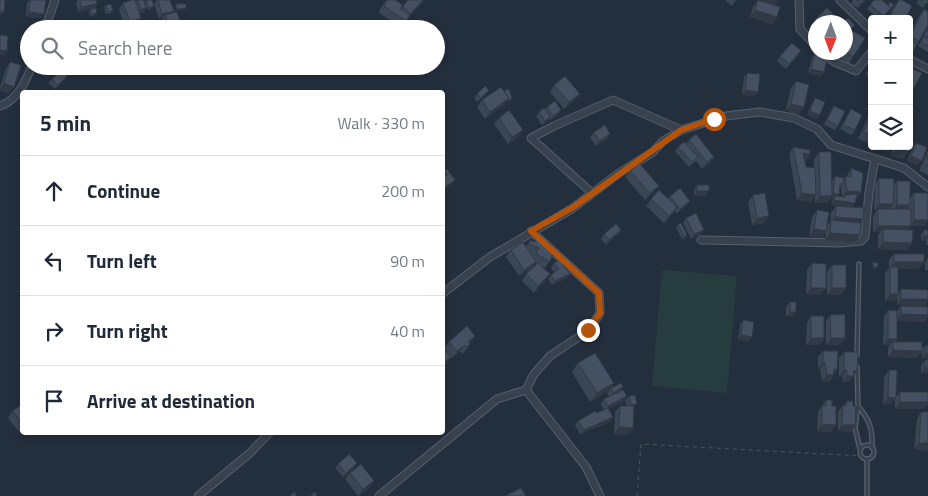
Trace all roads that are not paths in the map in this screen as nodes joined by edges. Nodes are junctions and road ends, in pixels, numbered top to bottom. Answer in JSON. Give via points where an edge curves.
{"nodes":[{"id":1,"x":55,"y":0,"type":"edge"},
{"id":2,"x":798,"y":0,"type":"edge"},
{"id":3,"x":840,"y":0,"type":"edge"},
{"id":4,"x":48,"y":20,"type":"edge"},
{"id":5,"x":868,"y":27,"type":"edge"},
{"id":6,"x":808,"y":38,"type":"edge"},
{"id":7,"x":868,"y":56,"type":"edge"},
{"id":8,"x":832,"y":60,"type":"edge"},
{"id":9,"x":911,"y":60,"type":"edge"},
{"id":10,"x":928,"y":69,"type":"edge"},
{"id":11,"x":28,"y":75,"type":"edge"},
{"id":12,"x":21,"y":90,"type":"edge"},
{"id":13,"x":20,"y":91,"type":"edge"},
{"id":14,"x":0,"y":106,"type":"edge"},
{"id":15,"x":681,"y":130,"type":"junction"},
{"id":16,"x":876,"y":159,"type":"junction"},
{"id":17,"x":928,"y":187,"type":"edge"},
{"id":18,"x":592,"y":193,"type":"junction"},
{"id":19,"x":531,"y":231,"type":"junction"},
{"id":20,"x":701,"y":240,"type":"dead end"},
{"id":21,"x":859,"y":264,"type":"dead end"},
{"id":22,"x":445,"y":292,"type":"edge"},
{"id":23,"x":526,"y":390,"type":"junction"},
{"id":24,"x":858,"y":406,"type":"junction"},
{"id":25,"x":267,"y":435,"type":"edge"},
{"id":26,"x":872,"y":448,"type":"junction"},
{"id":27,"x":860,"y":449,"type":"junction"},
{"id":28,"x":867,"y":459,"type":"junction"},
{"id":29,"x":198,"y":496,"type":"edge"},
{"id":30,"x":379,"y":496,"type":"edge"},
{"id":31,"x":600,"y":496,"type":"edge"},
{"id":32,"x":867,"y":496,"type":"edge"}],
"edges":[{"from":1,"to":4,"type":"street"},
{"from":2,"to":6,"type":"street","via":[[800,29]]},
{"from":3,"to":5,"type":"street"},
{"from":7,"to":8,"type":"street","via":[[856,71]]},
{"from":9,"to":10,"type":"street"},
{"from":11,"to":12,"type":"street"},
{"from":13,"to":14,"type":"street"},
{"from":15,"to":16,"type":"street","via":[[726,116],[773,113],[818,129],[831,145]]},
{"from":15,"to":18,"type":"street"},
{"from":15,"to":18,"type":"street","via":[[613,100],[531,138]]},
{"from":16,"to":17,"type":"street","via":[[904,168]]},
{"from":16,"to":20,"type":"street","via":[[865,237],[861,241]]},
{"from":18,"to":19,"type":"street"},
{"from":19,"to":22,"type":"street"},
{"from":19,"to":23,"type":"street","via":[[599,293],[600,313],[588,330],[550,356],[534,374]]},
{"from":21,"to":24,"type":"lane"},
{"from":23,"to":30,"type":"street","via":[[497,400]]},
{"from":23,"to":31,"type":"street","via":[[586,467]]},
{"from":24,"to":26,"type":"lane","via":[[869,418]]},
{"from":24,"to":27,"type":"lane","via":[[855,428]]},
{"from":25,"to":29,"type":"street"},
{"from":26,"to":27,"type":"lane","via":[[866,445]]},
{"from":26,"to":28,"type":"lane","via":[[873,455]]},
{"from":27,"to":28,"type":"lane","via":[[861,456]]},
{"from":28,"to":32,"type":"lane"}]}
